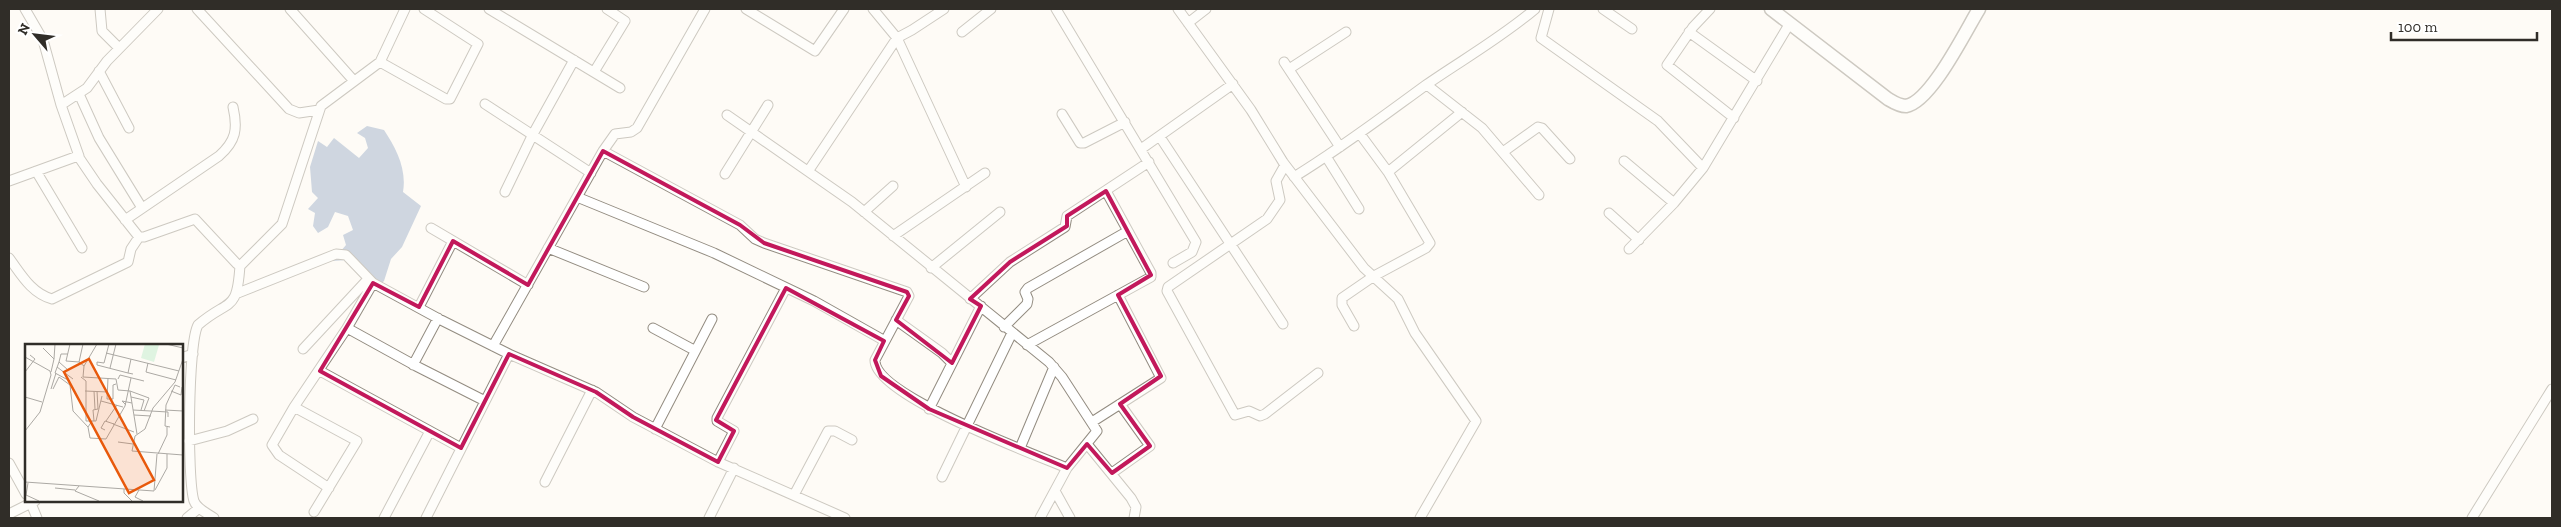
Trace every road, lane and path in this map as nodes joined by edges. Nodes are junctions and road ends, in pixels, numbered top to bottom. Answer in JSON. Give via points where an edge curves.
{"nodes":[{"id":1,"x":25,"y":9,"type":"edge"},
{"id":2,"x":100,"y":9,"type":"edge"},
{"id":3,"x":158,"y":9,"type":"edge"},
{"id":4,"x":196,"y":9,"type":"edge"},
{"id":5,"x":290,"y":9,"type":"edge"},
{"id":6,"x":404,"y":9,"type":"edge"},
{"id":7,"x":424,"y":9,"type":"edge"},
{"id":8,"x":489,"y":9,"type":"edge"},
{"id":9,"x":607,"y":9,"type":"edge"},
{"id":10,"x":705,"y":9,"type":"edge"},
{"id":11,"x":746,"y":9,"type":"edge"},
{"id":12,"x":844,"y":9,"type":"edge"},
{"id":13,"x":873,"y":9,"type":"edge"},
{"id":14,"x":944,"y":9,"type":"edge"},
{"id":15,"x":991,"y":9,"type":"edge"},
{"id":16,"x":1056,"y":9,"type":"edge"},
{"id":17,"x":1178,"y":9,"type":"edge"},
{"id":18,"x":1206,"y":9,"type":"edge"},
{"id":19,"x":1535,"y":9,"type":"edge"},
{"id":20,"x":1550,"y":9,"type":"edge"},
{"id":21,"x":1603,"y":9,"type":"edge"},
{"id":22,"x":1710,"y":9,"type":"edge"},
{"id":23,"x":1772,"y":9,"type":"edge"},
{"id":24,"x":1979,"y":9,"type":"edge"},
{"id":25,"x":1188,"y":23,"type":"junction"},
{"id":26,"x":1790,"y":23,"type":"junction"},
{"id":27,"x":1632,"y":29,"type":"dead end"},
{"id":28,"x":962,"y":32,"type":"dead end"},
{"id":29,"x":1346,"y":32,"type":"dead end"},
{"id":30,"x":1689,"y":32,"type":"junction"},
{"id":31,"x":896,"y":38,"type":"junction"},
{"id":32,"x":119,"y":48,"type":"junction"},
{"id":33,"x":574,"y":60,"type":"junction"},
{"id":34,"x":380,"y":62,"type":"junction"},
{"id":35,"x":99,"y":71,"type":"junction"},
{"id":36,"x":594,"y":72,"type":"junction"},
{"id":37,"x":354,"y":81,"type":"junction"},
{"id":38,"x":1756,"y":81,"type":"junction"},
{"id":39,"x":1233,"y":84,"type":"junction"},
{"id":40,"x":1427,"y":85,"type":"junction"},
{"id":41,"x":620,"y":88,"type":"dead end"},
{"id":42,"x":79,"y":94,"type":"junction"},
{"id":43,"x":485,"y":104,"type":"dead end"},
{"id":44,"x":61,"y":105,"type":"junction"},
{"id":45,"x":768,"y":105,"type":"dead end"},
{"id":46,"x":233,"y":107,"type":"dead end"},
{"id":47,"x":319,"y":110,"type":"junction"},
{"id":48,"x":1462,"y":112,"type":"junction"},
{"id":49,"x":727,"y":114,"type":"dead end"},
{"id":50,"x":1062,"y":114,"type":"dead end"},
{"id":51,"x":1734,"y":118,"type":"junction"},
{"id":52,"x":1125,"y":122,"type":"junction"},
{"id":53,"x":129,"y":128,"type":"dead end"},
{"id":54,"x":752,"y":132,"type":"junction"},
{"id":55,"x":533,"y":134,"type":"junction"},
{"id":56,"x":1360,"y":134,"type":"junction"},
{"id":57,"x":1160,"y":137,"type":"junction"},
{"id":58,"x":1340,"y":147,"type":"junction"},
{"id":59,"x":1141,"y":149,"type":"junction"},
{"id":60,"x":604,"y":151,"type":"junction"},
{"id":61,"x":1503,"y":152,"type":"junction"},
{"id":62,"x":79,"y":156,"type":"junction"},
{"id":63,"x":1327,"y":158,"type":"junction"},
{"id":64,"x":1570,"y":158,"type":"dead end"},
{"id":65,"x":1624,"y":161,"type":"dead end"},
{"id":66,"x":1149,"y":162,"type":"junction"},
{"id":67,"x":1285,"y":165,"type":"junction"},
{"id":68,"x":1703,"y":168,"type":"junction"},
{"id":69,"x":809,"y":170,"type":"junction"},
{"id":70,"x":36,"y":171,"type":"junction"},
{"id":71,"x":1388,"y":172,"type":"junction"},
{"id":72,"x":591,"y":173,"type":"junction"},
{"id":73,"x":985,"y":173,"type":"dead end"},
{"id":74,"x":725,"y":174,"type":"dead end"},
{"id":75,"x":1294,"y":177,"type":"junction"},
{"id":76,"x":9,"y":181,"type":"edge"},
{"id":77,"x":893,"y":186,"type":"dead end"},
{"id":78,"x":966,"y":187,"type":"junction"},
{"id":79,"x":505,"y":192,"type":"dead end"},
{"id":80,"x":1106,"y":192,"type":"junction"},
{"id":81,"x":1539,"y":195,"type":"dead end"},
{"id":82,"x":577,"y":197,"type":"junction"},
{"id":83,"x":1674,"y":203,"type":"junction"},
{"id":84,"x":142,"y":208,"type":"junction"},
{"id":85,"x":1359,"y":209,"type":"dead end"},
{"id":86,"x":864,"y":212,"type":"junction"},
{"id":87,"x":1000,"y":212,"type":"dead end"},
{"id":88,"x":1609,"y":213,"type":"dead end"},
{"id":89,"x":125,"y":220,"type":"junction"},
{"id":90,"x":431,"y":228,"type":"dead end"},
{"id":91,"x":1128,"y":232,"type":"junction"},
{"id":92,"x":894,"y":236,"type":"junction"},
{"id":93,"x":139,"y":237,"type":"junction"},
{"id":94,"x":1639,"y":240,"type":"junction"},
{"id":95,"x":453,"y":241,"type":"junction"},
{"id":96,"x":1230,"y":246,"type":"junction"},
{"id":97,"x":82,"y":248,"type":"dead end"},
{"id":98,"x":548,"y":248,"type":"junction"},
{"id":99,"x":1629,"y":249,"type":"dead end"},
{"id":100,"x":9,"y":258,"type":"edge"},
{"id":101,"x":1173,"y":264,"type":"dead end"},
{"id":102,"x":240,"y":265,"type":"junction"},
{"id":103,"x":931,"y":268,"type":"junction"},
{"id":104,"x":1374,"y":276,"type":"junction"},
{"id":105,"x":371,"y":281,"type":"junction"},
{"id":106,"x":528,"y":285,"type":"junction"},
{"id":107,"x":644,"y":287,"type":"dead end"},
{"id":108,"x":786,"y":288,"type":"junction"},
{"id":109,"x":238,"y":293,"type":"junction"},
{"id":110,"x":1118,"y":295,"type":"junction"},
{"id":111,"x":970,"y":299,"type":"junction"},
{"id":112,"x":981,"y":306,"type":"junction"},
{"id":113,"x":419,"y":307,"type":"junction"},
{"id":114,"x":438,"y":318,"type":"junction"},
{"id":115,"x":712,"y":319,"type":"dead end"},
{"id":116,"x":896,"y":320,"type":"junction"},
{"id":117,"x":1283,"y":324,"type":"dead end"},
{"id":118,"x":1354,"y":326,"type":"dead end"},
{"id":119,"x":1004,"y":327,"type":"junction"},
{"id":120,"x":347,"y":328,"type":"junction"},
{"id":121,"x":653,"y":328,"type":"dead end"},
{"id":122,"x":1012,"y":333,"type":"junction"},
{"id":123,"x":885,"y":341,"type":"junction"},
{"id":124,"x":1027,"y":345,"type":"junction"},
{"id":125,"x":493,"y":346,"type":"junction"},
{"id":126,"x":303,"y":349,"type":"dead end"},
{"id":127,"x":694,"y":350,"type":"junction"},
{"id":128,"x":193,"y":354,"type":"junction"},
{"id":129,"x":509,"y":354,"type":"junction"},
{"id":130,"x":182,"y":358,"type":"edge"},
{"id":131,"x":952,"y":363,"type":"junction"},
{"id":132,"x":413,"y":365,"type":"junction"},
{"id":133,"x":1054,"y":368,"type":"junction"},
{"id":134,"x":320,"y":370,"type":"junction"},
{"id":135,"x":1318,"y":373,"type":"dead end"},
{"id":136,"x":592,"y":390,"type":"junction"},
{"id":137,"x":2552,"y":390,"type":"edge"},
{"id":138,"x":485,"y":401,"type":"junction"},
{"id":139,"x":1120,"y":404,"type":"junction"},
{"id":140,"x":294,"y":407,"type":"junction"},
{"id":141,"x":929,"y":409,"type":"junction"},
{"id":142,"x":253,"y":419,"type":"dead end"},
{"id":143,"x":1092,"y":422,"type":"junction"},
{"id":144,"x":968,"y":425,"type":"junction"},
{"id":145,"x":655,"y":429,"type":"junction"},
{"id":146,"x":430,"y":431,"type":"junction"},
{"id":147,"x":852,"y":440,"type":"dead end"},
{"id":148,"x":1087,"y":444,"type":"junction"},
{"id":149,"x":187,"y":446,"type":"edge"},
{"id":150,"x":461,"y":448,"type":"junction"},
{"id":151,"x":1020,"y":448,"type":"junction"},
{"id":152,"x":718,"y":462,"type":"junction"},
{"id":153,"x":9,"y":463,"type":"edge"},
{"id":154,"x":734,"y":468,"type":"junction"},
{"id":155,"x":1067,"y":468,"type":"junction"},
{"id":156,"x":1112,"y":473,"type":"junction"},
{"id":157,"x":942,"y":477,"type":"dead end"},
{"id":158,"x":545,"y":482,"type":"dead end"},
{"id":159,"x":329,"y":488,"type":"junction"},
{"id":160,"x":25,"y":490,"type":"edge"},
{"id":161,"x":1055,"y":491,"type":"junction"},
{"id":162,"x":794,"y":495,"type":"junction"},
{"id":163,"x":26,"y":502,"type":"edge"},
{"id":164,"x":31,"y":502,"type":"edge"},
{"id":165,"x":199,"y":508,"type":"junction"},
{"id":166,"x":314,"y":512,"type":"dead end"},
{"id":167,"x":9,"y":514,"type":"edge"},
{"id":168,"x":37,"y":518,"type":"edge"},
{"id":169,"x":187,"y":518,"type":"edge"},
{"id":170,"x":214,"y":518,"type":"edge"},
{"id":171,"x":384,"y":518,"type":"edge"},
{"id":172,"x":426,"y":518,"type":"edge"},
{"id":173,"x":709,"y":518,"type":"edge"},
{"id":174,"x":845,"y":518,"type":"edge"},
{"id":175,"x":1040,"y":518,"type":"edge"},
{"id":176,"x":1070,"y":518,"type":"edge"},
{"id":177,"x":1134,"y":518,"type":"edge"},
{"id":178,"x":1420,"y":518,"type":"edge"},
{"id":179,"x":2472,"y":518,"type":"edge"}],
"edges":[{"from":1,"to":44,"type":"street","via":[[43,40]]},
{"from":2,"to":32,"type":"street","via":[[102,31]]},
{"from":3,"to":32,"type":"street"},
{"from":4,"to":47,"type":"street","via":[[289,109],[299,113]]},
{"from":5,"to":37,"type":"street"},
{"from":6,"to":34,"type":"street"},
{"from":7,"to":34,"type":"street","via":[[478,44],[450,99]]},
{"from":8,"to":33,"type":"street"},
{"from":9,"to":36,"type":"street","via":[[625,21]]},
{"from":10,"to":60,"type":"street","via":[[636,128],[615,134]]},
{"from":11,"to":12,"type":"street","via":[[815,51]]},
{"from":13,"to":31,"type":"street"},
{"from":14,"to":31,"type":"street"},
{"from":15,"to":28,"type":"street"},
{"from":16,"to":52,"type":"street"},
{"from":17,"to":25,"type":"street"},
{"from":18,"to":25,"type":"street"},
{"from":19,"to":40,"type":"street"},
{"from":20,"to":68,"type":"street","via":[[1541,38],[1658,121]]},
{"from":21,"to":27,"type":"street"},
{"from":22,"to":30,"type":"street"},
{"from":23,"to":26,"type":"street"},
{"from":24,"to":26,"type":"street","via":[[1930,88],[1917,101],[1906,106],[1888,99]]},
{"from":25,"to":39,"type":"street"},
{"from":26,"to":38,"type":"street"},
{"from":29,"to":58,"type":"street","via":[[1286,66]]},
{"from":30,"to":38,"type":"street"},
{"from":30,"to":51,"type":"street","via":[[1667,66]]},
{"from":31,"to":69,"type":"street"},
{"from":31,"to":78,"type":"street"},
{"from":32,"to":35,"type":"street"},
{"from":33,"to":36,"type":"street"},
{"from":33,"to":55,"type":"street"},
{"from":34,"to":37,"type":"street"},
{"from":35,"to":42,"type":"street"},
{"from":35,"to":53,"type":"street"},
{"from":36,"to":41,"type":"street"},
{"from":37,"to":47,"type":"street"},
{"from":38,"to":51,"type":"street"},
{"from":39,"to":57,"type":"street"},
{"from":39,"to":67,"type":"street"},
{"from":40,"to":48,"type":"street"},
{"from":40,"to":56,"type":"street"},
{"from":42,"to":44,"type":"street"},
{"from":42,"to":84,"type":"street","via":[[99,138]]},
{"from":43,"to":55,"type":"street"},
{"from":44,"to":62,"type":"street"},
{"from":45,"to":54,"type":"street"},
{"from":46,"to":84,"type":"street","via":[[237,124],[230,146]]},
{"from":47,"to":102,"type":"street","via":[[282,224]]},
{"from":48,"to":61,"type":"street","via":[[1482,128]]},
{"from":48,"to":71,"type":"street"},
{"from":49,"to":54,"type":"street"},
{"from":50,"to":52,"type":"street","via":[[1080,143]]},
{"from":51,"to":68,"type":"street"},
{"from":52,"to":59,"type":"street"},
{"from":54,"to":69,"type":"street"},
{"from":54,"to":74,"type":"street"},
{"from":55,"to":72,"type":"street"},
{"from":55,"to":79,"type":"street"},
{"from":56,"to":58,"type":"street"},
{"from":56,"to":71,"type":"street"},
{"from":57,"to":59,"type":"street"},
{"from":57,"to":96,"type":"street"},
{"from":58,"to":63,"type":"street"},
{"from":59,"to":66,"type":"street"},
{"from":60,"to":72,"type":"street"},
{"from":60,"to":116,"type":"street","via":[[740,225],[755,239],[907,292],[909,296]]},
{"from":61,"to":64,"type":"street","via":[[1540,127]]},
{"from":61,"to":81,"type":"street"},
{"from":62,"to":70,"type":"street"},
{"from":62,"to":89,"type":"street"},
{"from":63,"to":75,"type":"street"},
{"from":63,"to":85,"type":"street"},
{"from":65,"to":83,"type":"street"},
{"from":66,"to":80,"type":"street"},
{"from":66,"to":101,"type":"street","via":[[1197,244],[1192,252]]},
{"from":67,"to":75,"type":"street"},
{"from":67,"to":96,"type":"street","via":[[1276,181],[1280,200],[1274,211]]},
{"from":68,"to":83,"type":"street"},
{"from":69,"to":86,"type":"street"},
{"from":70,"to":76,"type":"street"},
{"from":70,"to":97,"type":"street"},
{"from":71,"to":104,"type":"street","via":[[1430,243]]},
{"from":72,"to":82,"type":"street"},
{"from":73,"to":78,"type":"street"},
{"from":75,"to":104,"type":"street","via":[[1364,268]]},
{"from":77,"to":86,"type":"street"},
{"from":78,"to":92,"type":"street"},
{"from":80,"to":91,"type":"street"},
{"from":80,"to":111,"type":"street","via":[[1067,216],[1065,226],[1010,262]]},
{"from":82,"to":98,"type":"street"},
{"from":82,"to":108,"type":"street","via":[[714,253]]},
{"from":83,"to":94,"type":"street"},
{"from":84,"to":89,"type":"street"},
{"from":86,"to":92,"type":"street"},
{"from":87,"to":103,"type":"street"},
{"from":88,"to":94,"type":"street"},
{"from":89,"to":93,"type":"street"},
{"from":90,"to":95,"type":"street"},
{"from":91,"to":110,"type":"street","via":[[1151,275],[1148,280]]},
{"from":91,"to":119,"type":"street","via":[[1028,288],[1025,292],[1027,304]]},
{"from":92,"to":103,"type":"street"},
{"from":93,"to":100,"type":"street","via":[[128,262],[52,300],[30,286]]},
{"from":93,"to":102,"type":"street","via":[[195,219]]},
{"from":94,"to":99,"type":"street"},
{"from":95,"to":106,"type":"street"},
{"from":95,"to":113,"type":"street"},
{"from":96,"to":117,"type":"street"},
{"from":96,"to":135,"type":"street","via":[[1168,287],[1167,291],[1230,410],[1235,415],[1251,411],[1262,416]]},
{"from":98,"to":106,"type":"street"},
{"from":98,"to":107,"type":"street"},
{"from":102,"to":109,"type":"street"},
{"from":103,"to":111,"type":"street"},
{"from":104,"to":118,"type":"street","via":[[1341,301]]},
{"from":104,"to":178,"type":"street","via":[[1398,300],[1416,333],[1476,421]]},
{"from":105,"to":109,"type":"street","via":[[352,259],[340,254]]},
{"from":105,"to":113,"type":"street"},
{"from":105,"to":120,"type":"street"},
{"from":105,"to":126,"type":"street"},
{"from":106,"to":125,"type":"street"},
{"from":108,"to":123,"type":"street"},
{"from":108,"to":152,"type":"street","via":[[717,418],[734,431]]},
{"from":109,"to":128,"type":"street","via":[[229,305],[198,326]]},
{"from":110,"to":124,"type":"street"},
{"from":110,"to":139,"type":"street","via":[[1161,376],[1160,380]]},
{"from":111,"to":112,"type":"street"},
{"from":112,"to":119,"type":"street"},
{"from":112,"to":131,"type":"street"},
{"from":113,"to":114,"type":"street"},
{"from":114,"to":125,"type":"street"},
{"from":114,"to":132,"type":"street"},
{"from":115,"to":127,"type":"street"},
{"from":116,"to":123,"type":"street"},
{"from":116,"to":131,"type":"street"},
{"from":119,"to":122,"type":"street"},
{"from":120,"to":132,"type":"street"},
{"from":120,"to":134,"type":"street"},
{"from":121,"to":127,"type":"street"},
{"from":122,"to":124,"type":"street"},
{"from":122,"to":144,"type":"street"},
{"from":123,"to":141,"type":"street","via":[[875,360],[880,376]]},
{"from":124,"to":133,"type":"street"},
{"from":125,"to":129,"type":"street"},
{"from":127,"to":145,"type":"street"},
{"from":128,"to":130,"type":"street"},
{"from":128,"to":149,"type":"street"},
{"from":129,"to":136,"type":"street"},
{"from":129,"to":138,"type":"street"},
{"from":131,"to":141,"type":"street"},
{"from":132,"to":138,"type":"street"},
{"from":133,"to":143,"type":"street"},
{"from":133,"to":151,"type":"street"},
{"from":134,"to":140,"type":"street"},
{"from":134,"to":146,"type":"street"},
{"from":136,"to":145,"type":"street"},
{"from":136,"to":158,"type":"street"},
{"from":137,"to":179,"type":"street"},
{"from":138,"to":150,"type":"street"},
{"from":139,"to":143,"type":"street"},
{"from":139,"to":156,"type":"street","via":[[1150,446]]},
{"from":140,"to":159,"type":"street","via":[[273,448],[293,466]]},
{"from":140,"to":159,"type":"street","via":[[357,441]]},
{"from":141,"to":144,"type":"street"},
{"from":142,"to":149,"type":"street","via":[[228,432]]},
{"from":143,"to":148,"type":"street","via":[[1097,431]]},
{"from":144,"to":151,"type":"street"},
{"from":144,"to":157,"type":"street"},
{"from":145,"to":152,"type":"street"},
{"from":146,"to":150,"type":"street"},
{"from":146,"to":171,"type":"street"},
{"from":147,"to":162,"type":"street","via":[[828,431]]},
{"from":148,"to":155,"type":"street"},
{"from":148,"to":156,"type":"street"},
{"from":149,"to":165,"type":"street","via":[[193,495]]},
{"from":150,"to":172,"type":"street"},
{"from":151,"to":155,"type":"street"},
{"from":152,"to":154,"type":"street"},
{"from":153,"to":160,"type":"street"},
{"from":154,"to":162,"type":"street"},
{"from":154,"to":173,"type":"street"},
{"from":155,"to":161,"type":"street"},
{"from":156,"to":177,"type":"street","via":[[1136,507]]},
{"from":159,"to":166,"type":"street"},
{"from":161,"to":175,"type":"street"},
{"from":161,"to":176,"type":"street"},
{"from":162,"to":174,"type":"street"},
{"from":163,"to":167,"type":"street"},
{"from":164,"to":168,"type":"street"},
{"from":165,"to":169,"type":"street"},
{"from":165,"to":170,"type":"street"}]}
